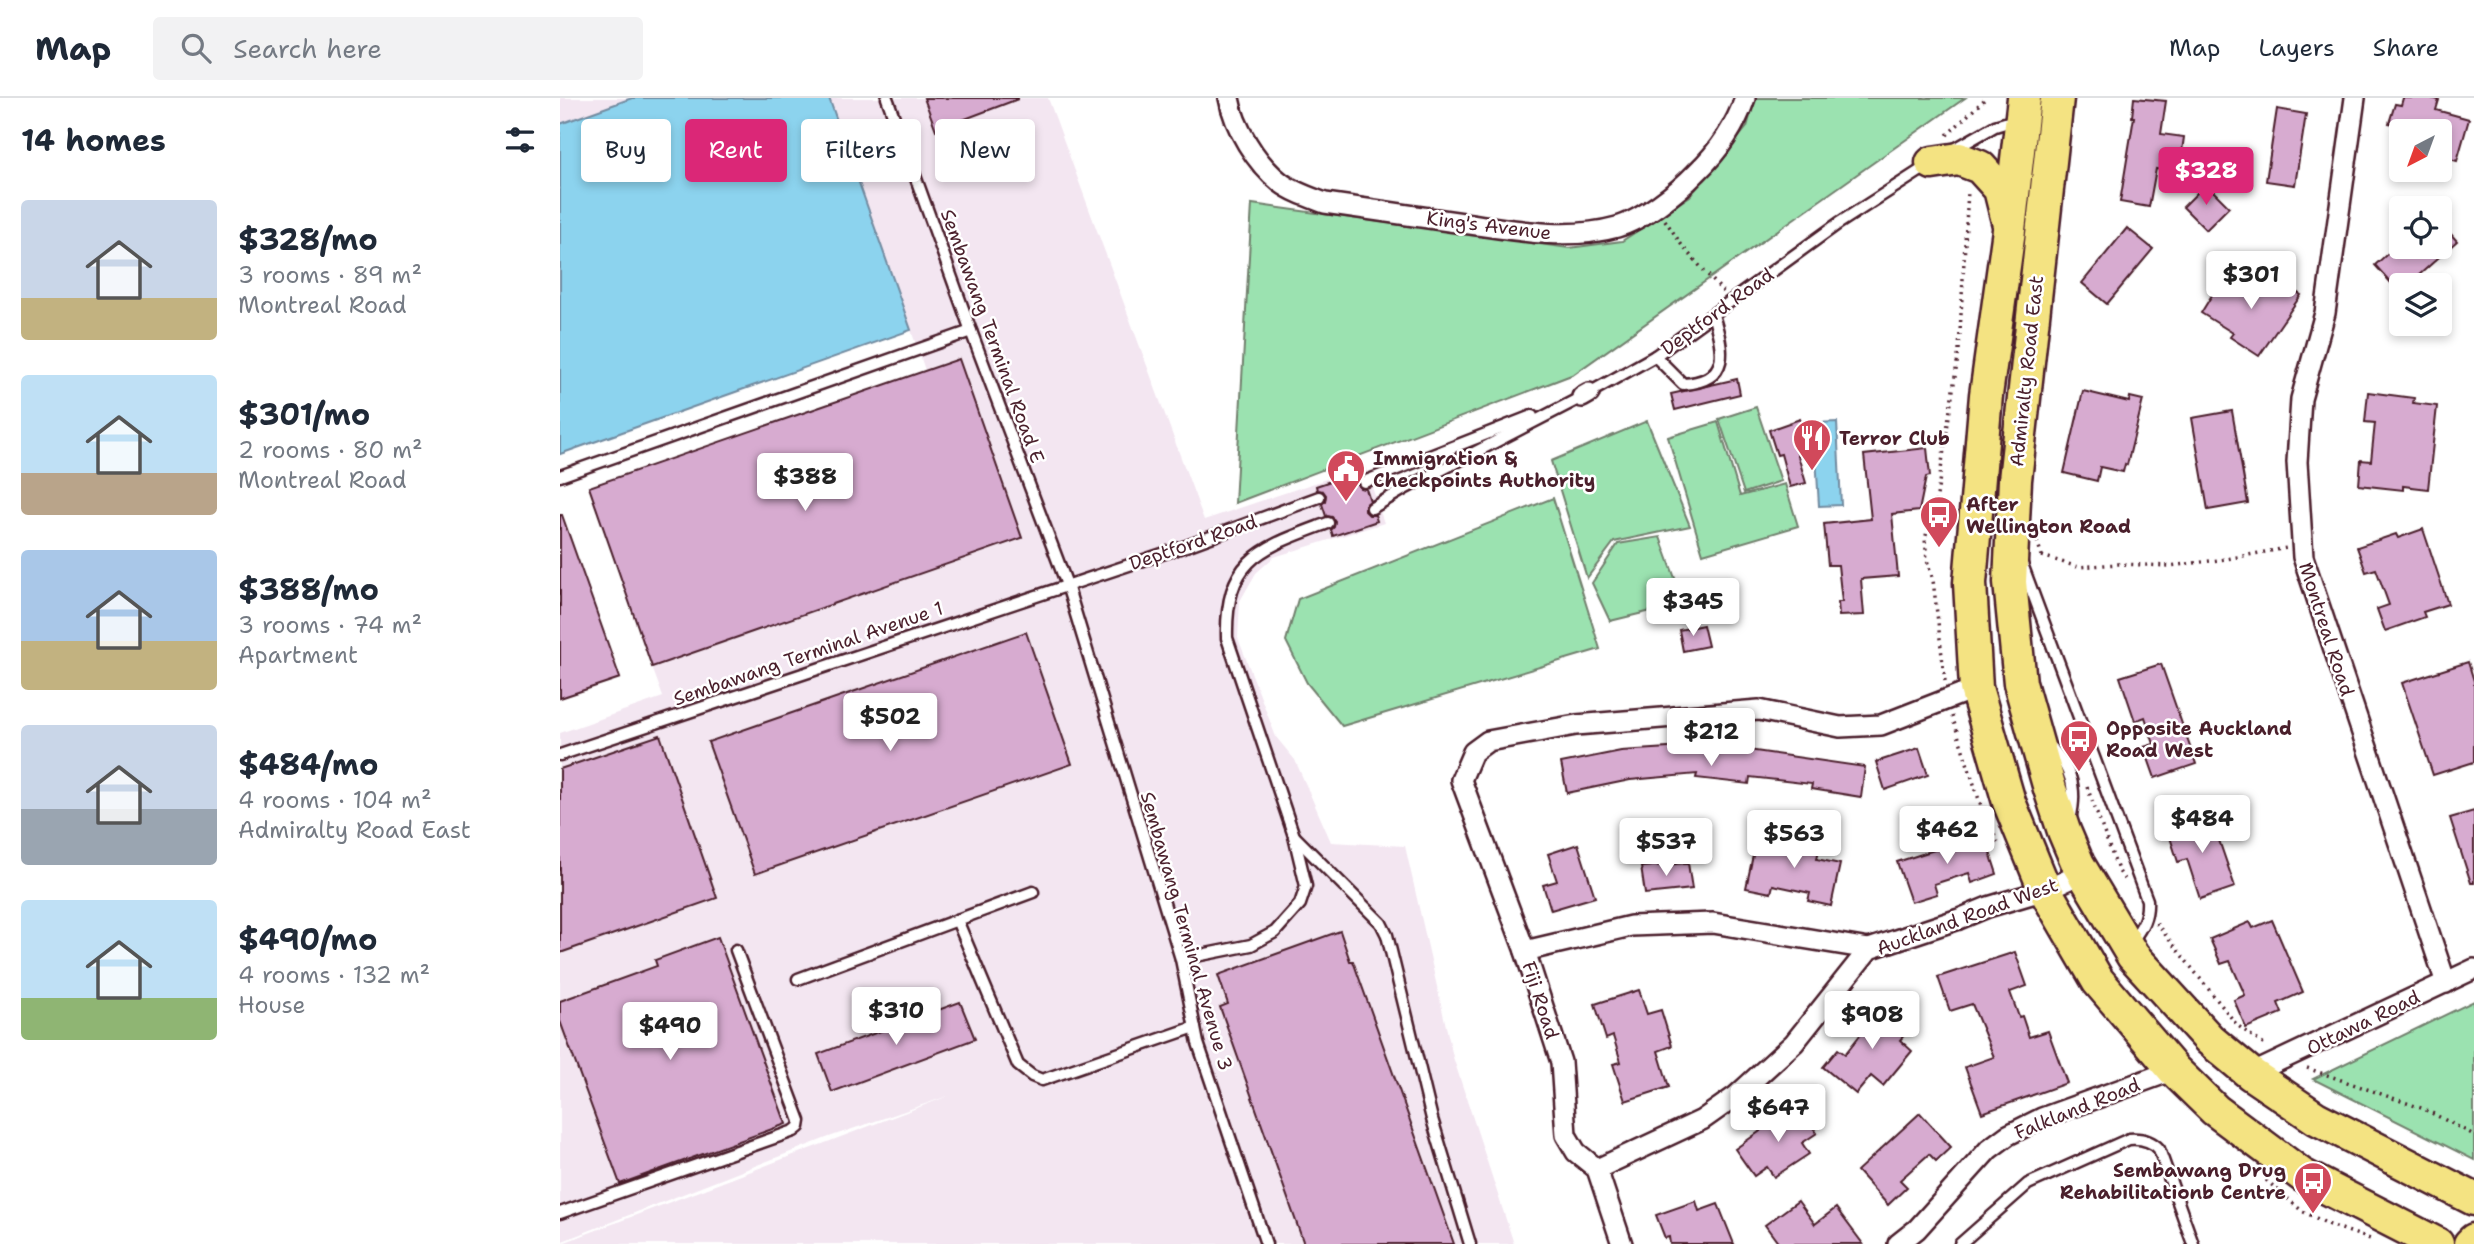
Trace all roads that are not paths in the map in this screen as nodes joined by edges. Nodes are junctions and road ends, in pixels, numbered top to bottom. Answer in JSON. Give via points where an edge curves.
{"nodes":[{"id":1,"x":887,"y":98,"type":"edge"},
{"id":2,"x":1229,"y":98,"type":"edge"},
{"id":3,"x":1745,"y":98,"type":"edge"},
{"id":4,"x":2355,"y":98,"type":"edge"},
{"id":5,"x":2039,"y":112,"type":"edge"},
{"id":6,"x":1932,"y":163,"type":"junction"},
{"id":7,"x":2010,"y":230,"type":"junction"},
{"id":8,"x":1713,"y":315,"type":"junction"},
{"id":9,"x":971,"y":331,"type":"junction"},
{"id":10,"x":1656,"y":356,"type":"junction"},
{"id":11,"x":1586,"y":395,"type":"junction"},
{"id":12,"x":560,"y":476,"type":"edge"},
{"id":13,"x":1364,"y":482,"type":"dead end"},
{"id":14,"x":1319,"y":497,"type":"dead end"},
{"id":15,"x":1373,"y":508,"type":"dead end"},
{"id":16,"x":1328,"y":523,"type":"dead end"},
{"id":17,"x":2017,"y":552,"type":"junction"},
{"id":18,"x":1067,"y":585,"type":"junction"},
{"id":19,"x":1976,"y":688,"type":"junction"},
{"id":20,"x":560,"y":755,"type":"edge"},
{"id":21,"x":1294,"y":836,"type":"junction"},
{"id":22,"x":2083,"y":873,"type":"junction"},
{"id":23,"x":2045,"y":890,"type":"junction"},
{"id":24,"x":1033,"y":892,"type":"dead end"},
{"id":25,"x":957,"y":920,"type":"junction"},
{"id":26,"x":2127,"y":947,"type":"junction"},
{"id":27,"x":1870,"y":949,"type":"junction"},
{"id":28,"x":736,"y":950,"type":"dead end"},
{"id":29,"x":1525,"y":951,"type":"junction"},
{"id":30,"x":1181,"y":959,"type":"junction"},
{"id":31,"x":2474,"y":969,"type":"edge"},
{"id":32,"x":798,"y":979,"type":"dead end"},
{"id":33,"x":2446,"y":983,"type":"junction"},
{"id":34,"x":1195,"y":1027,"type":"junction"},
{"id":35,"x":2174,"y":1070,"type":"junction"},
{"id":36,"x":2251,"y":1074,"type":"junction"},
{"id":37,"x":1597,"y":1169,"type":"junction"},
{"id":38,"x":2474,"y":1199,"type":"edge"},
{"id":39,"x":560,"y":1213,"type":"edge"},
{"id":40,"x":2474,"y":1240,"type":"edge"},
{"id":41,"x":1266,"y":1244,"type":"edge"},
{"id":42,"x":1470,"y":1244,"type":"edge"},
{"id":43,"x":1622,"y":1244,"type":"edge"},
{"id":44,"x":1898,"y":1244,"type":"edge"},
{"id":45,"x":1960,"y":1244,"type":"edge"},
{"id":46,"x":2193,"y":1244,"type":"edge"},
{"id":47,"x":2437,"y":1244,"type":"edge"},
{"id":48,"x":2470,"y":1244,"type":"edge"}],
"edges":[{"from":1,"to":9,"type":"lane","name":"Sembawang Terminal Road E"},
{"from":2,"to":3,"type":"street","name":"King's Avenue","via":[[1232,117],[1259,159],[1279,181],[1299,193],[1325,203],[1535,233],[1618,227],[1656,207],[1715,155],[1738,120]]},
{"from":4,"to":33,"type":"street","name":"Montreal Road","via":[[2325,313],[2301,399],[2297,462],[2303,557]]},
{"from":5,"to":6,"type":"lane","name":"Deptford Road","via":[[1995,126]]},
{"from":5,"to":7,"type":"main road","name":"Admiralty Road East"},
{"from":5,"to":17,"type":"main road","name":"Admiralty Road East","via":[[2015,480]]},
{"from":6,"to":7,"type":"main road","via":[[1959,159],[1980,167],[2000,189]]},
{"from":6,"to":8,"type":"lane","name":"Deptford Road","via":[[1839,223]]},
{"from":7,"to":19,"type":"main road","name":"Admiralty Road East","via":[[1986,395],[1970,583]]},
{"from":8,"to":10,"type":"lane","name":"Deptford Road"},
{"from":8,"to":10,"type":"lane","via":[[1723,346],[1721,363],[1713,375],[1684,384]]},
{"from":9,"to":12,"type":"lane"},
{"from":9,"to":18,"type":"lane","name":"Sembawang Terminal Road E"},
{"from":10,"to":11,"type":"lane","name":"Deptford Road"},
{"from":11,"to":13,"type":"lane","name":"Deptford Road"},
{"from":11,"to":15,"type":"lane"},
{"from":14,"to":18,"type":"lane","name":"Deptford Road"},
{"from":16,"to":21,"type":"lane","via":[[1265,548],[1244,565],[1230,591],[1227,615],[1227,638]]},
{"from":17,"to":22,"type":"main road","name":"Admiralty Road East","via":[[2010,582],[2020,683],[2064,831]]},
{"from":17,"to":26,"type":"lane","via":[[2147,900],[2144,925]]},
{"from":18,"to":20,"type":"lane","name":"Sembawang Terminal Avenue 1"},
{"from":18,"to":30,"type":"lane","name":"Sembawang Terminal Avenue 3"},
{"from":19,"to":23,"type":"main road","name":"Admiralty Road East","via":[[2009,802]]},
{"from":19,"to":29,"type":"street","name":"Fiji Road","via":[[1881,725],[1840,727],[1759,710],[1576,725],[1488,741],[1473,752],[1461,780]]},
{"from":21,"to":30,"type":"lane","via":[[1306,886],[1300,904],[1275,932],[1251,945]]},
{"from":21,"to":42,"type":"lane","via":[[1381,923],[1387,935],[1432,1119]]},
{"from":22,"to":23,"type":"street","name":"Auckland Road West"},
{"from":22,"to":26,"type":"main road","name":"Admiralty Road East"},
{"from":23,"to":27,"type":"street","name":"Auckland Road West"},
{"from":23,"to":35,"type":"main road","name":"Admiralty Road East","via":[[2098,981]]},
{"from":24,"to":25,"type":"lane"},
{"from":25,"to":32,"type":"lane"},
{"from":25,"to":34,"type":"lane","via":[[1018,1065],[1032,1076],[1042,1080]]},
{"from":26,"to":36,"type":"main road","name":"Admiralty Road East","via":[[2210,1040]]},
{"from":27,"to":29,"type":"street","via":[[1713,923],[1631,926]]},
{"from":27,"to":37,"type":"street","name":"Auckland Road West","via":[[1794,1043],[1736,1096],[1702,1120]]},
{"from":28,"to":39,"type":"lane","via":[[799,1127]]},
{"from":29,"to":37,"type":"street","name":"Fiji Road","via":[[1561,1062],[1566,1135],[1576,1153]]},
{"from":30,"to":34,"type":"lane","name":"Sembawang Terminal Avenue 3"},
{"from":31,"to":33,"type":"street","name":"Ottawa Road"},
{"from":33,"to":36,"type":"street","name":"Ottawa Road"},
{"from":34,"to":41,"type":"lane","name":"Sembawang Terminal Avenue 3"},
{"from":35,"to":44,"type":"street","name":"Falkland Road","via":[[2008,1135]]},
{"from":35,"to":47,"type":"main road","name":"Admiralty Road East","via":[[2215,1110],[2302,1175]]},
{"from":36,"to":38,"type":"main road","name":"Admiralty Road East","via":[[2316,1118]]},
{"from":37,"to":43,"type":"street","name":"Fiji Road"},
{"from":40,"to":48,"type":"main road"},
{"from":45,"to":46,"type":"lane","via":[[2028,1184],[2138,1138],[2159,1149]]}]}
